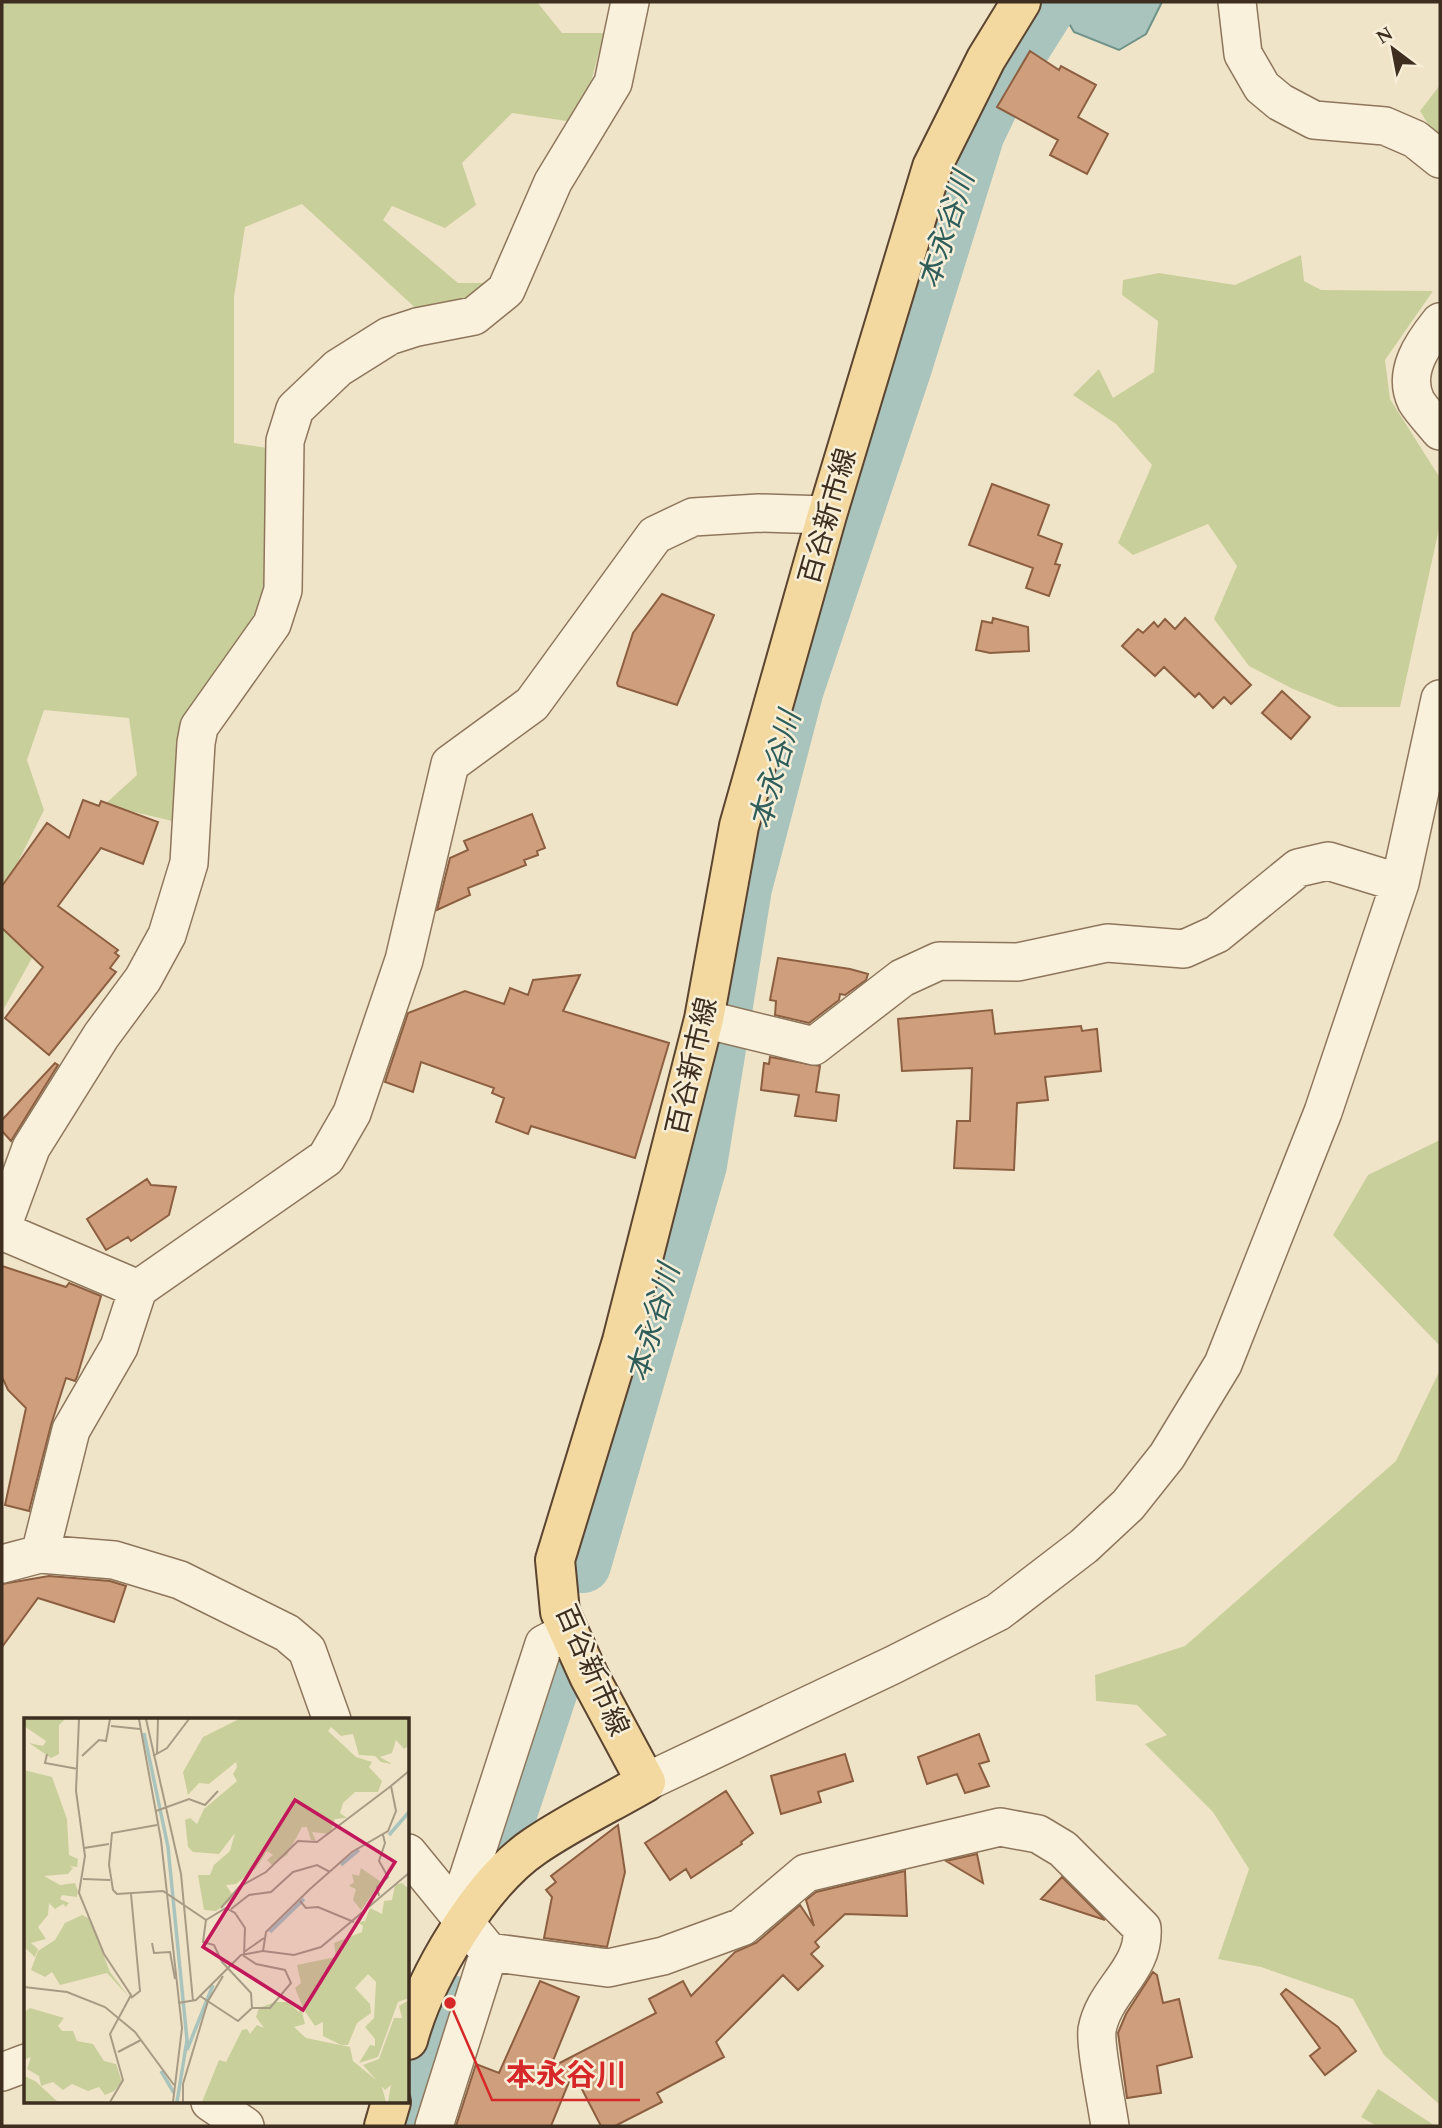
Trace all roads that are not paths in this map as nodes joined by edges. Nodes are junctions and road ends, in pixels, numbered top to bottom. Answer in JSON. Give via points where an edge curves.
{"nodes":[{"id":1,"x":630,"y":2,"type":"edge"},
{"id":2,"x":1021,"y":2,"type":"edge"},
{"id":3,"x":1237,"y":2,"type":"edge"},
{"id":4,"x":1440,"y":159,"type":"edge"},
{"id":5,"x":1440,"y":322,"type":"edge"},
{"id":6,"x":1440,"y":431,"type":"edge"},
{"id":7,"x":827,"y":515,"type":"junction"},
{"id":8,"x":1440,"y":699,"type":"edge"},
{"id":9,"x":1401,"y":883,"type":"junction"},
{"id":10,"x":704,"y":1019,"type":"junction"},
{"id":11,"x":2,"y":1229,"type":"edge"},
{"id":12,"x":138,"y":1289,"type":"junction"},
{"id":13,"x":40,"y":1554,"type":"junction"},
{"id":14,"x":2,"y":1564,"type":"edge"},
{"id":15,"x":569,"y":1631,"type":"junction"},
{"id":16,"x":331,"y":1718,"type":"edge"},
{"id":17,"x":646,"y":1782,"type":"junction"},
{"id":18,"x":410,"y":1855,"type":"edge"},
{"id":19,"x":470,"y":1929,"type":"junction"},
{"id":20,"x":410,"y":2033,"type":"edge"},
{"id":21,"x":24,"y":2064,"type":"edge"},
{"id":22,"x":2,"y":2073,"type":"edge"},
{"id":23,"x":213,"y":2104,"type":"edge"},
{"id":24,"x":390,"y":2104,"type":"edge"},
{"id":25,"x":246,"y":2126,"type":"edge"},
{"id":26,"x":384,"y":2126,"type":"edge"},
{"id":27,"x":434,"y":2126,"type":"edge"},
{"id":28,"x":1110,"y":2126,"type":"edge"}],
"edges":[{"from":1,"to":11,"type":"street","via":[[613,83],[554,182],[506,289],[474,316],[390,337],[338,368],[295,409],[285,441],[283,590],[272,624],[200,727],[189,863],[167,936],[31,1148]]},
{"from":2,"to":7,"type":"main road","name":"百谷新市線","via":[[986,59],[932,167]]},
{"from":3,"to":4,"type":"street","via":[[1243,54],[1262,87],[1280,102],[1314,120],[1385,126],[1415,139]]},
{"from":5,"to":6,"type":"street","via":[[1423,343],[1412,371],[1416,400]]},
{"from":7,"to":10,"type":"main road","name":"百谷新市線","via":[[740,825]]},
{"from":7,"to":12,"type":"street","via":[[693,517],[655,535],[532,704],[450,764],[404,960],[352,1113],[326,1158]]},
{"from":8,"to":9,"type":"street"},
{"from":9,"to":10,"type":"street","via":[[1328,861],[1298,868],[1217,934],[1184,949],[1107,943],[1018,962],[939,961],[902,978],[814,1046]]},
{"from":9,"to":17,"type":"street","via":[[1323,1112],[1223,1364],[1167,1456],[1128,1505],[1084,1546],[998,1612]]},
{"from":10,"to":15,"type":"main road","name":"百谷新市線","via":[[622,1340],[555,1560],[560,1612]]},
{"from":11,"to":12,"type":"street"},
{"from":12,"to":13,"type":"street","via":[[119,1347],[71,1430]]},
{"from":13,"to":14,"type":"street"},
{"from":13,"to":16,"type":"street","via":[[114,1560],[180,1580],[287,1633],[307,1650]]},
{"from":15,"to":17,"type":"main road","name":"百谷新市線"},
{"from":15,"to":19,"type":"street","via":[[544,1644]]},
{"from":17,"to":19,"type":"main road","via":[[534,1846],[503,1874]]},
{"from":18,"to":19,"type":"street"},
{"from":19,"to":20,"type":"main road","via":[[440,1959]]},
{"from":19,"to":27,"type":"street"},
{"from":19,"to":28,"type":"street","via":[[608,1968],[663,1956],[742,1927],[806,1874],[1000,1827],[1038,1834],[1063,1849],[1142,1928],[1136,1964],[1109,1997],[1097,2031]]},
{"from":21,"to":22,"type":"street"},
{"from":23,"to":25,"type":"street"},
{"from":24,"to":26,"type":"main road"}]}
